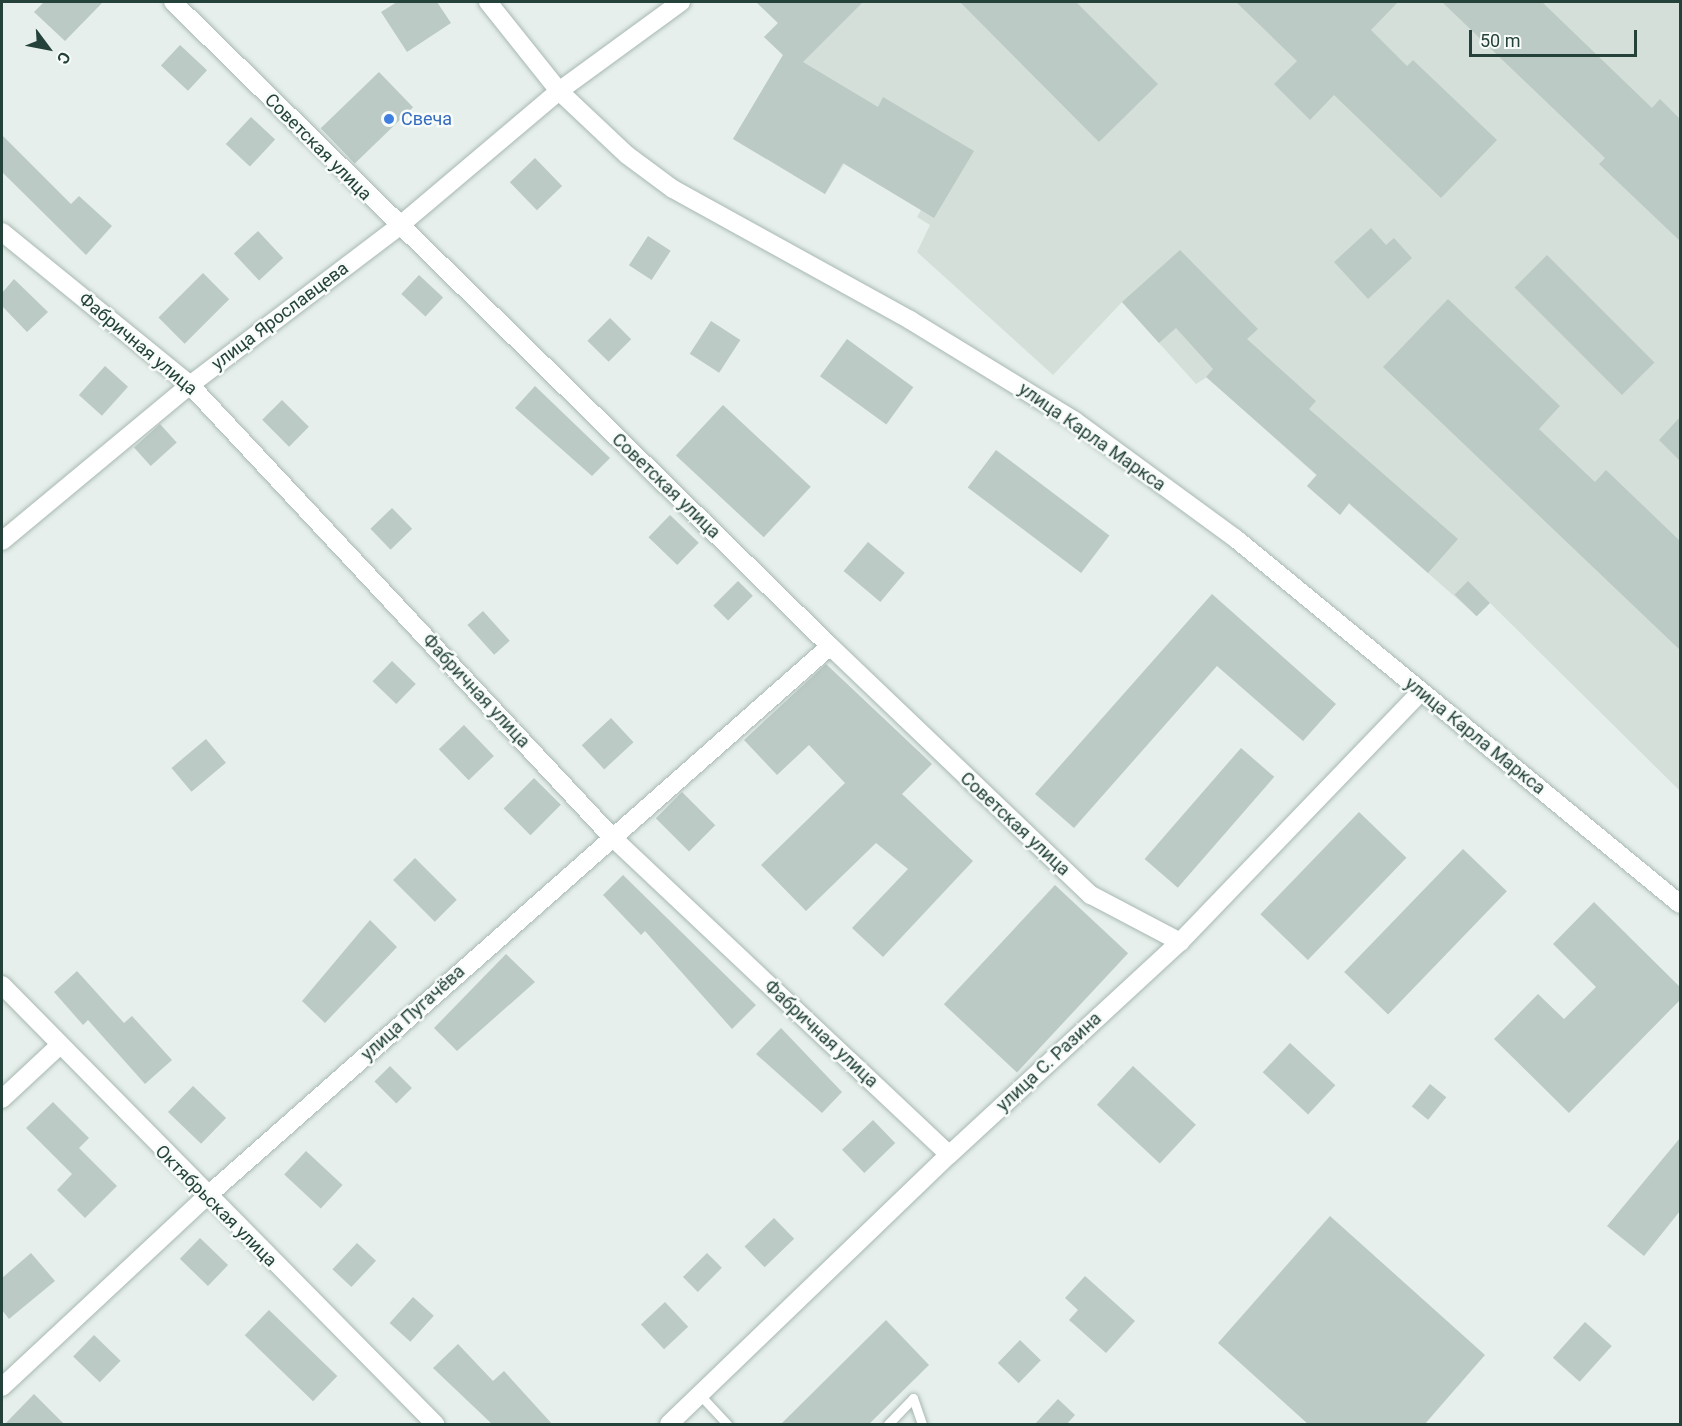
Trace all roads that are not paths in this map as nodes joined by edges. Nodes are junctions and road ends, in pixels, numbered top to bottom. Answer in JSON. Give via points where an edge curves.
{"nodes":[{"id":1,"x":173,"y":2,"type":"edge"},
{"id":2,"x":488,"y":2,"type":"edge"},
{"id":3,"x":681,"y":2,"type":"edge"},
{"id":4,"x":559,"y":91,"type":"junction"},
{"id":5,"x":398,"y":227,"type":"junction"},
{"id":6,"x":2,"y":232,"type":"edge"},
{"id":7,"x":190,"y":385,"type":"junction"},
{"id":8,"x":2,"y":541,"type":"edge"},
{"id":9,"x":830,"y":646,"type":"junction"},
{"id":10,"x":1421,"y":692,"type":"junction"},
{"id":11,"x":612,"y":837,"type":"junction"},
{"id":12,"x":1680,"y":904,"type":"edge"},
{"id":13,"x":1180,"y":942,"type":"junction"},
{"id":14,"x":2,"y":984,"type":"edge"},
{"id":15,"x":60,"y":1046,"type":"junction"},
{"id":16,"x":2,"y":1100,"type":"edge"},
{"id":17,"x":949,"y":1155,"type":"junction"},
{"id":18,"x":206,"y":1197,"type":"junction"},
{"id":19,"x":2,"y":1386,"type":"edge"},
{"id":20,"x":699,"y":1395,"type":"junction"},
{"id":21,"x":435,"y":1425,"type":"edge"},
{"id":22,"x":669,"y":1425,"type":"edge"},
{"id":23,"x":727,"y":1425,"type":"edge"},
{"id":24,"x":888,"y":1425,"type":"edge"},
{"id":25,"x":922,"y":1425,"type":"edge"}],
"edges":[{"from":1,"to":5,"type":"street","name":"Советская улица"},
{"from":2,"to":4,"type":"street","name":"улица Карла Маркса"},
{"from":3,"to":4,"type":"street","name":"улица Ярославцева"},
{"from":4,"to":5,"type":"street","name":"улица Ярославцева"},
{"from":4,"to":10,"type":"street","name":"улица Карла Маркса","via":[[673,189],[910,320],[1075,421],[1235,538]]},
{"from":5,"to":7,"type":"street","name":"улица Ярославцева"},
{"from":5,"to":9,"type":"street","name":"Советская улица"},
{"from":6,"to":7,"type":"street","name":"Фабричная улица"},
{"from":7,"to":8,"type":"street","name":"улица Ярославцева"},
{"from":7,"to":11,"type":"street","name":"Фабричная улица"},
{"from":9,"to":11,"type":"street","name":"улица Пугачёва"},
{"from":9,"to":13,"type":"street","name":"Советская улица","via":[[1091,895]]},
{"from":10,"to":12,"type":"street","name":"улица Карла Маркса"},
{"from":10,"to":13,"type":"street","name":"улица С. Разина"},
{"from":11,"to":17,"type":"street","name":"Фабричная улица"},
{"from":11,"to":18,"type":"street","name":"улица Пугачёва"},
{"from":13,"to":17,"type":"street","name":"улица С. Разина"},
{"from":14,"to":15,"type":"street","name":"Октябрьская улица"},
{"from":15,"to":16,"type":"street"},
{"from":15,"to":18,"type":"street","name":"Октябрьская улица"},
{"from":17,"to":20,"type":"street","name":"улица С. Разина"},
{"from":18,"to":19,"type":"street","name":"улица Пугачёва"},
{"from":18,"to":21,"type":"street","name":"Октябрьская улица"},
{"from":20,"to":22,"type":"street","name":"улица С. Разина"},
{"from":20,"to":23,"type":"lane"},
{"from":24,"to":25,"type":"lane","via":[[913,1398]]}]}
